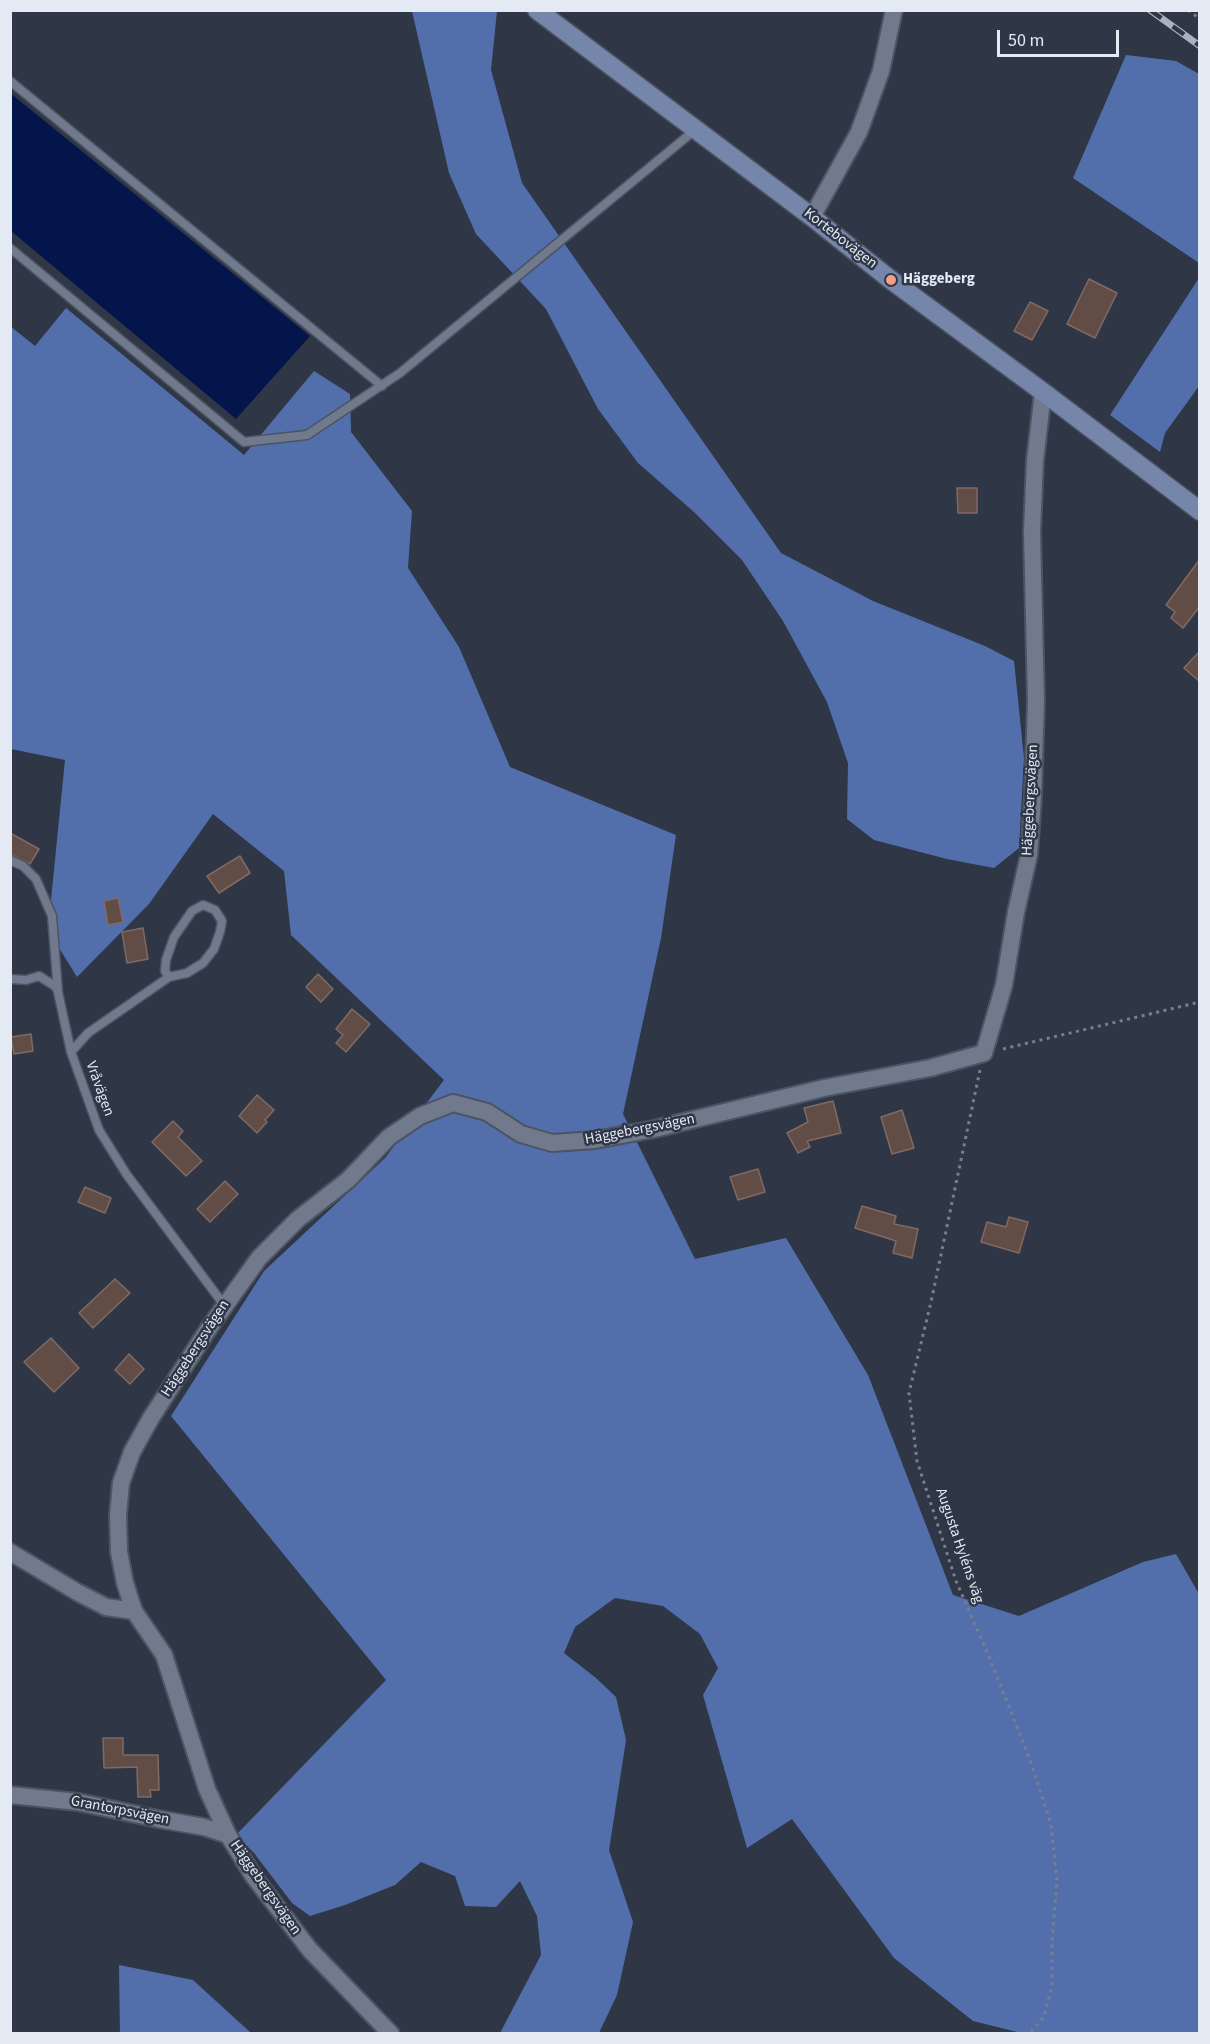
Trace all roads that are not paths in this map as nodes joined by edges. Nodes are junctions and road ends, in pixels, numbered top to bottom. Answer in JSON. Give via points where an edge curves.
{"nodes":[{"id":1,"x":537,"y":10,"type":"edge"},
{"id":2,"x":894,"y":10,"type":"edge"},
{"id":3,"x":10,"y":81,"type":"edge"},
{"id":4,"x":695,"y":129,"type":"junction"},
{"id":5,"x":812,"y":217,"type":"junction"},
{"id":6,"x":10,"y":248,"type":"edge"},
{"id":7,"x":382,"y":386,"type":"junction"},
{"id":8,"x":1043,"y":392,"type":"junction"},
{"id":9,"x":1200,"y":511,"type":"edge"},
{"id":10,"x":10,"y":860,"type":"edge"},
{"id":11,"x":169,"y":977,"type":"junction"},
{"id":12,"x":10,"y":979,"type":"edge"},
{"id":13,"x":58,"y":992,"type":"junction"},
{"id":14,"x":71,"y":1052,"type":"junction"},
{"id":15,"x":225,"y":1305,"type":"junction"},
{"id":16,"x":10,"y":1552,"type":"edge"},
{"id":17,"x":134,"y":1611,"type":"junction"},
{"id":18,"x":10,"y":1795,"type":"edge"},
{"id":19,"x":228,"y":1835,"type":"junction"},
{"id":20,"x":391,"y":2034,"type":"edge"}],
"edges":[{"from":1,"to":4,"type":"street","name":"Kortebovägen"},
{"from":2,"to":5,"type":"street","via":[[863,122]]},
{"from":3,"to":7,"type":"lane"},
{"from":4,"to":5,"type":"street","name":"Kortebovägen"},
{"from":4,"to":7,"type":"lane"},
{"from":5,"to":8,"type":"street","name":"Kortebovägen"},
{"from":6,"to":7,"type":"lane","via":[[244,442],[307,435]]},
{"from":8,"to":9,"type":"street","name":"Kortebovägen"},
{"from":8,"to":15,"type":"street","name":"Häggebergsvägen","via":[[1032,532],[1036,701],[1029,855],[1004,985],[984,1053],[595,1140],[552,1143],[521,1134],[487,1112],[453,1103],[420,1116],[389,1137],[348,1180],[298,1219],[259,1258]]},
{"from":10,"to":13,"type":"lane","name":"Vråvägen","via":[[36,879],[52,916]]},
{"from":11,"to":11,"type":"lane","via":[[187,973],[203,963],[214,949],[222,921],[215,910],[203,906],[192,910],[174,937],[166,960]]},
{"from":11,"to":14,"type":"lane","via":[[88,1033]]},
{"from":12,"to":13,"type":"lane","via":[[39,976]]},
{"from":13,"to":14,"type":"lane","name":"Vråvägen"},
{"from":14,"to":15,"type":"lane","name":"Vråvägen","via":[[106,1143]]},
{"from":15,"to":17,"type":"street","name":"Häggebergsvägen","via":[[151,1418],[132,1452],[121,1483],[119,1552]]},
{"from":16,"to":17,"type":"street","via":[[106,1607]]},
{"from":17,"to":19,"type":"street","name":"Häggebergsvägen","via":[[164,1655],[207,1789]]},
{"from":18,"to":19,"type":"street","name":"Grantorpsvägen","via":[[78,1802]]},
{"from":19,"to":20,"type":"street","name":"Häggebergsvägen","via":[[254,1877],[310,1950]]}]}
